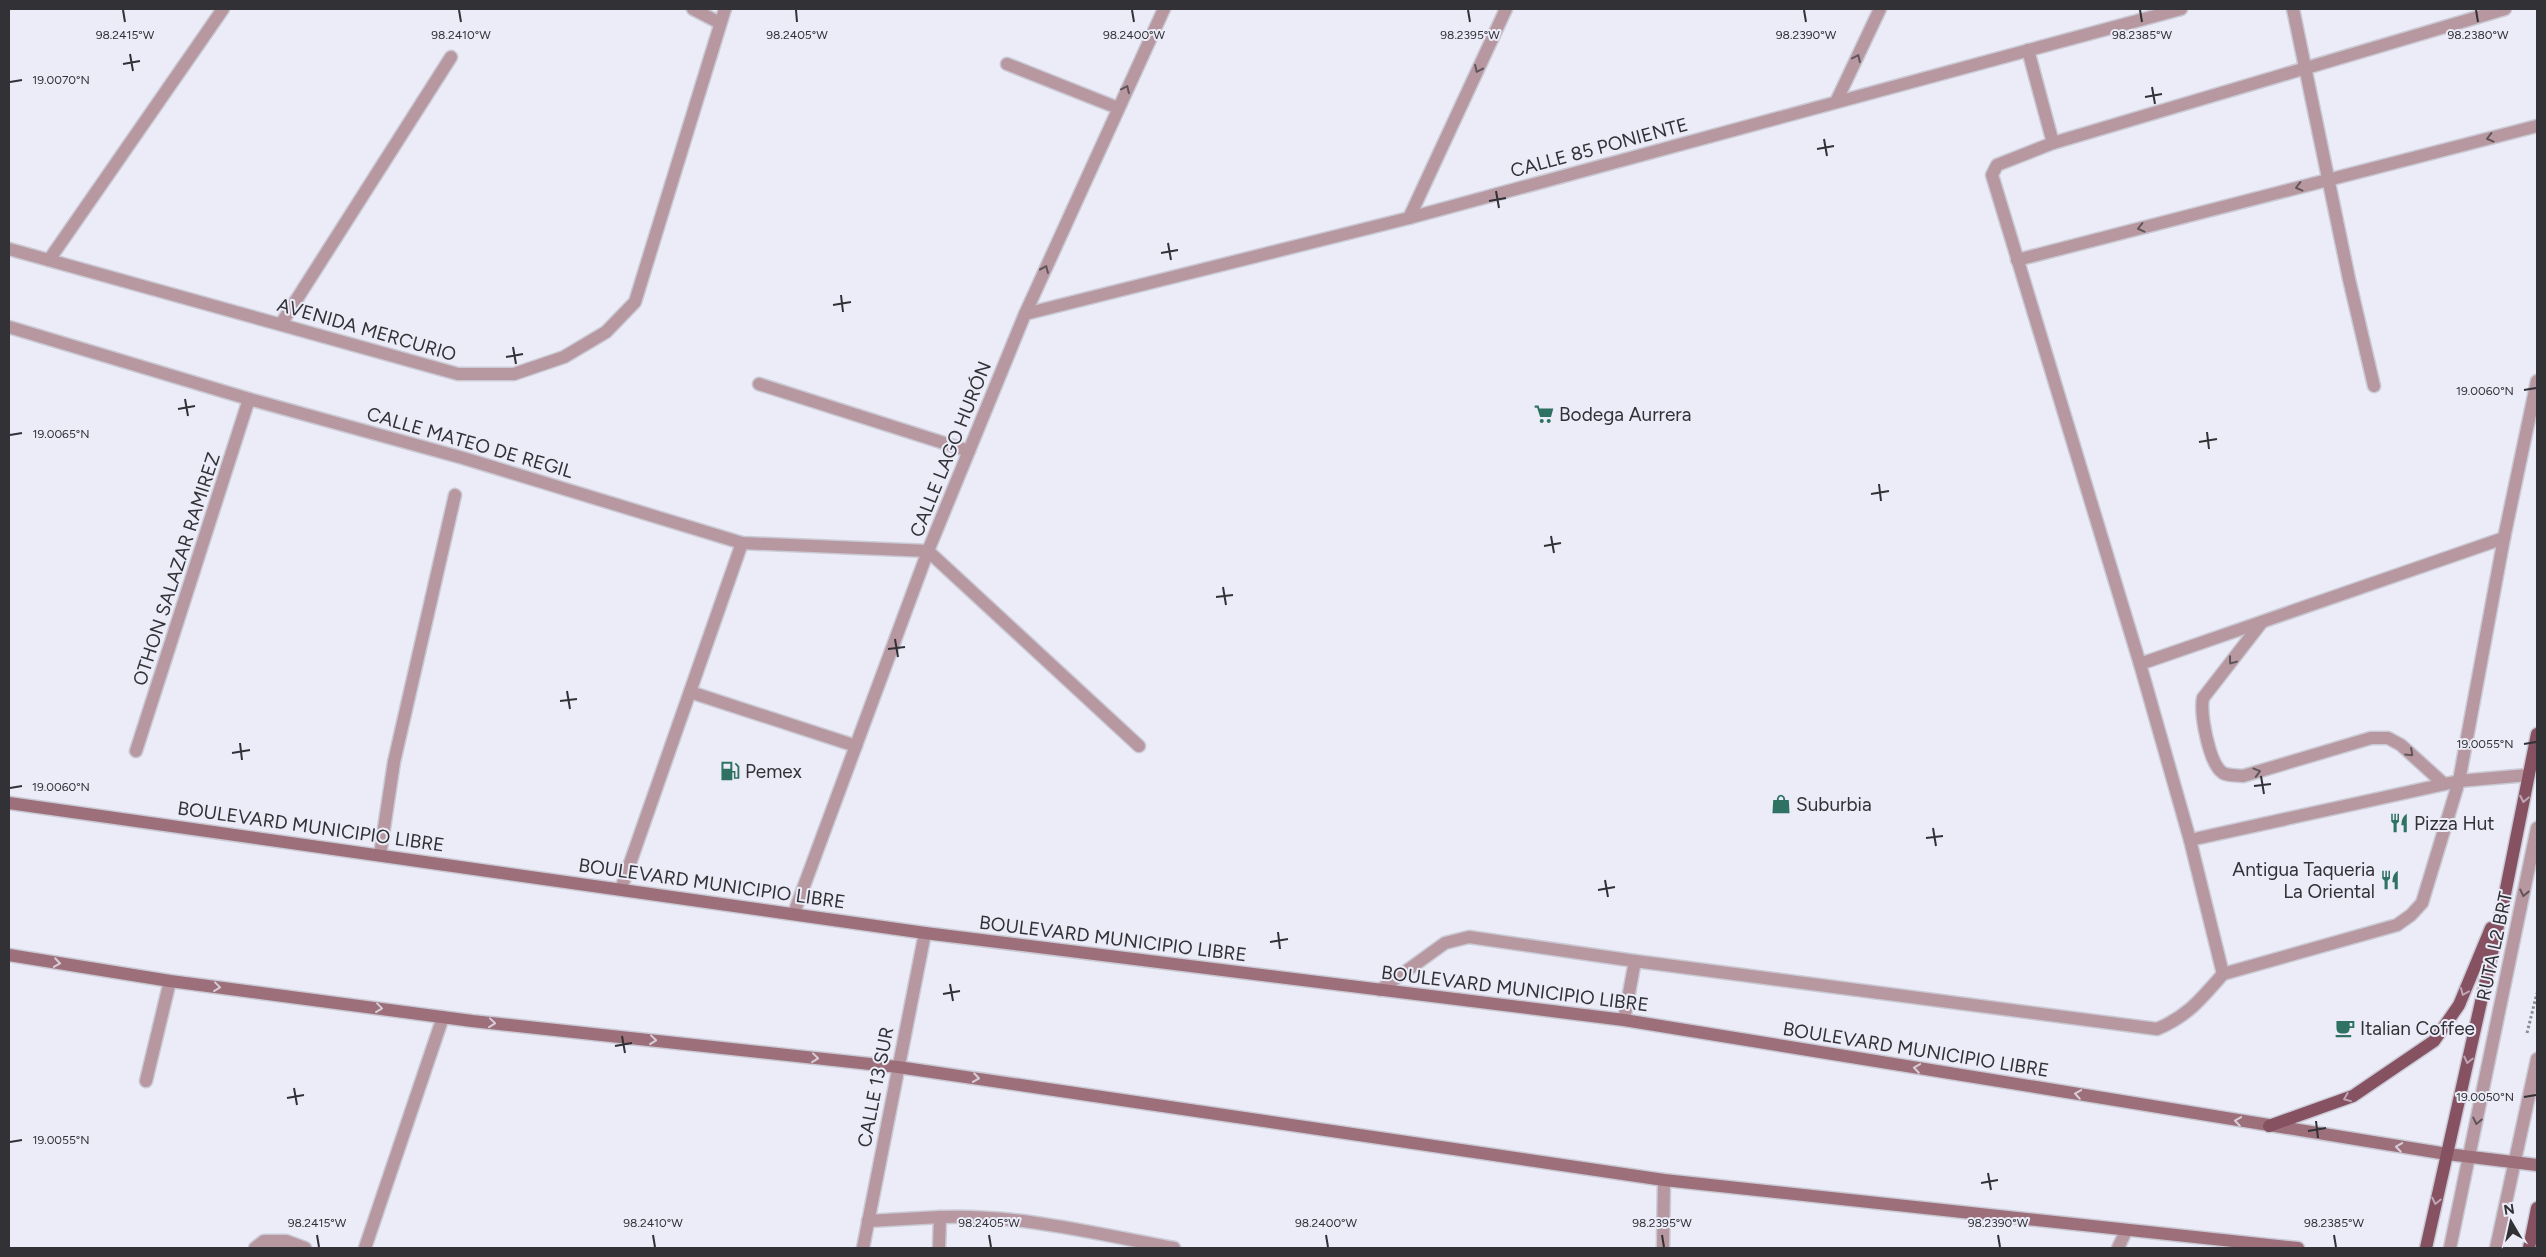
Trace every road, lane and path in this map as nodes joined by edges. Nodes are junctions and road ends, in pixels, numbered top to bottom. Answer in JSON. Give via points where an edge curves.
{"nodes":[{"id":1,"x":223,"y":9,"type":"edge"},
{"id":2,"x":693,"y":9,"type":"edge"},
{"id":3,"x":725,"y":9,"type":"edge"},
{"id":4,"x":1164,"y":9,"type":"edge"},
{"id":5,"x":1506,"y":9,"type":"edge"},
{"id":6,"x":1880,"y":9,"type":"edge"},
{"id":7,"x":2181,"y":9,"type":"edge"},
{"id":8,"x":2293,"y":9,"type":"edge"},
{"id":9,"x":2504,"y":9,"type":"edge"},
{"id":10,"x":720,"y":23,"type":"junction"},
{"id":11,"x":2028,"y":50,"type":"junction"},
{"id":12,"x":451,"y":56,"type":"dead end"},
{"id":13,"x":1007,"y":64,"type":"dead end"},
{"id":14,"x":2305,"y":70,"type":"junction"},
{"id":15,"x":1836,"y":102,"type":"junction"},
{"id":16,"x":1118,"y":108,"type":"junction"},
{"id":17,"x":2537,"y":126,"type":"edge"},
{"id":18,"x":2053,"y":143,"type":"junction"},
{"id":19,"x":2330,"y":179,"type":"junction"},
{"id":20,"x":1409,"y":218,"type":"junction"},
{"id":21,"x":9,"y":249,"type":"edge"},
{"id":22,"x":49,"y":260,"type":"junction"},
{"id":23,"x":2017,"y":260,"type":"junction"},
{"id":24,"x":1025,"y":314,"type":"junction"},
{"id":25,"x":281,"y":324,"type":"junction"},
{"id":26,"x":9,"y":327,"type":"edge"},
{"id":27,"x":2537,"y":381,"type":"edge"},
{"id":28,"x":759,"y":384,"type":"dead end"},
{"id":29,"x":2374,"y":386,"type":"dead end"},
{"id":30,"x":250,"y":399,"type":"junction"},
{"id":31,"x":969,"y":451,"type":"junction"},
{"id":32,"x":455,"y":495,"type":"dead end"},
{"id":33,"x":2504,"y":538,"type":"junction"},
{"id":34,"x":742,"y":543,"type":"junction"},
{"id":35,"x":928,"y":551,"type":"junction"},
{"id":36,"x":2262,"y":622,"type":"junction"},
{"id":37,"x":2140,"y":664,"type":"junction"},
{"id":38,"x":690,"y":692,"type":"junction"},
{"id":39,"x":2537,"y":734,"type":"edge"},
{"id":40,"x":856,"y":746,"type":"junction"},
{"id":41,"x":1139,"y":746,"type":"dead end"},
{"id":42,"x":136,"y":752,"type":"dead end"},
{"id":43,"x":2528,"y":775,"type":"junction"},
{"id":44,"x":2459,"y":781,"type":"junction"},
{"id":45,"x":2444,"y":784,"type":"junction"},
{"id":46,"x":9,"y":802,"type":"edge"},
{"id":47,"x":2537,"y":828,"type":"edge"},
{"id":48,"x":2190,"y":840,"type":"junction"},
{"id":49,"x":380,"y":855,"type":"junction"},
{"id":50,"x":622,"y":889,"type":"junction"},
{"id":51,"x":2504,"y":899,"type":"junction"},
{"id":52,"x":794,"y":913,"type":"junction"},
{"id":53,"x":925,"y":933,"type":"junction"},
{"id":54,"x":9,"y":955,"type":"edge"},
{"id":55,"x":1635,"y":961,"type":"junction"},
{"id":56,"x":2223,"y":974,"type":"junction"},
{"id":57,"x":170,"y":981,"type":"junction"},
{"id":58,"x":1380,"y":990,"type":"junction"},
{"id":59,"x":444,"y":1016,"type":"junction"},
{"id":60,"x":1624,"y":1020,"type":"junction"},
{"id":61,"x":2537,"y":1059,"type":"edge"},
{"id":62,"x":898,"y":1067,"type":"junction"},
{"id":63,"x":146,"y":1080,"type":"dead end"},
{"id":64,"x":2270,"y":1126,"type":"junction"},
{"id":65,"x":2447,"y":1154,"type":"junction"},
{"id":66,"x":2470,"y":1156,"type":"junction"},
{"id":67,"x":2513,"y":1162,"type":"junction"},
{"id":68,"x":2537,"y":1165,"type":"edge"},
{"id":69,"x":1664,"y":1180,"type":"junction"},
{"id":70,"x":2537,"y":1208,"type":"edge"},
{"id":71,"x":940,"y":1217,"type":"junction"},
{"id":72,"x":868,"y":1221,"type":"junction"},
{"id":73,"x":2126,"y":1230,"type":"junction"},
{"id":74,"x":255,"y":1248,"type":"edge"},
{"id":75,"x":305,"y":1248,"type":"edge"},
{"id":76,"x":365,"y":1248,"type":"edge"},
{"id":77,"x":863,"y":1248,"type":"edge"},
{"id":78,"x":939,"y":1248,"type":"edge"},
{"id":79,"x":1174,"y":1248,"type":"edge"},
{"id":80,"x":1663,"y":1248,"type":"edge"},
{"id":81,"x":2118,"y":1248,"type":"edge"},
{"id":82,"x":2298,"y":1248,"type":"edge"},
{"id":83,"x":2426,"y":1248,"type":"edge"},
{"id":84,"x":2450,"y":1248,"type":"edge"},
{"id":85,"x":2496,"y":1248,"type":"edge"},
{"id":86,"x":2529,"y":1248,"type":"edge"}],
"edges":[{"from":1,"to":22,"type":"street"},
{"from":2,"to":10,"type":"street"},
{"from":3,"to":10,"type":"street","name":"AVENIDA MERCURIO"},
{"from":16,"to":4,"type":"street","name":"CALLE LAGO HURÓN","one_way":true},
{"from":5,"to":20,"type":"street","one_way":true},
{"from":15,"to":6,"type":"street","one_way":true},
{"from":7,"to":11,"type":"street","name":"CALLE 85 PONIENTE"},
{"from":8,"to":14,"type":"street"},
{"from":9,"to":14,"type":"street"},
{"from":10,"to":25,"type":"street","name":"AVENIDA MERCURIO","via":[[635,302],[606,332],[564,357],[514,374],[458,374]]},
{"from":11,"to":15,"type":"street","name":"CALLE 85 PONIENTE"},
{"from":11,"to":18,"type":"street"},
{"from":12,"to":25,"type":"street"},
{"from":13,"to":16,"type":"street"},
{"from":14,"to":18,"type":"street"},
{"from":14,"to":19,"type":"street"},
{"from":15,"to":20,"type":"street","name":"CALLE 85 PONIENTE"},
{"from":24,"to":16,"type":"street","name":"CALLE LAGO HURÓN","one_way":true},
{"from":17,"to":19,"type":"street","one_way":true},
{"from":18,"to":23,"type":"street","via":[[1997,165],[1992,175]]},
{"from":19,"to":23,"type":"street","one_way":true},
{"from":19,"to":29,"type":"street"},
{"from":20,"to":24,"type":"street","name":"CALLE 85 PONIENTE"},
{"from":21,"to":22,"type":"street","name":"AVENIDA MERCURIO"},
{"from":22,"to":25,"type":"street","name":"AVENIDA MERCURIO"},
{"from":23,"to":37,"type":"street"},
{"from":24,"to":31,"type":"street","name":"CALLE LAGO HURÓN"},
{"from":26,"to":30,"type":"street","name":"CALLE MATEO DE REGIL"},
{"from":27,"to":33,"type":"street"},
{"from":28,"to":31,"type":"street"},
{"from":30,"to":34,"type":"street","name":"CALLE MATEO DE REGIL","via":[[463,458]]},
{"from":30,"to":42,"type":"street","name":"OTHON SALAZAR RAMIREZ"},
{"from":31,"to":35,"type":"street","name":"CALLE LAGO HURÓN"},
{"from":32,"to":49,"type":"street","via":[[394,762]]},
{"from":33,"to":36,"type":"street"},
{"from":33,"to":44,"type":"street"},
{"from":34,"to":35,"type":"street","name":"CALLE MATEO DE REGIL"},
{"from":34,"to":38,"type":"street"},
{"from":35,"to":40,"type":"street","name":"CALLE LAGO HURÓN"},
{"from":35,"to":41,"type":"street"},
{"from":36,"to":37,"type":"street"},
{"from":36,"to":45,"type":"street","one_way":true,"via":[[2203,698],[2201,709],[2214,764],[2224,774],[2243,776],[2371,738],[2388,738],[2401,745]]},
{"from":37,"to":48,"type":"street"},
{"from":38,"to":40,"type":"street"},
{"from":38,"to":50,"type":"street"},
{"from":39,"to":43,"type":"main road"},
{"from":40,"to":52,"type":"street","name":"CALLE LAGO HURÓN"},
{"from":43,"to":44,"type":"street"},
{"from":43,"to":51,"type":"main road","one_way":true},
{"from":44,"to":45,"type":"street"},
{"from":44,"to":56,"type":"street","via":[[2422,903],[2411,916],[2397,925]]},
{"from":45,"to":48,"type":"street"},
{"from":46,"to":49,"type":"main road","name":"BOULEVARD MUNICIPIO LIBRE"},
{"from":47,"to":66,"type":"street","name":"RUTA L2 BRT","one_way":true},
{"from":48,"to":56,"type":"street"},
{"from":49,"to":50,"type":"main road","name":"BOULEVARD MUNICIPIO LIBRE"},
{"from":50,"to":52,"type":"main road","name":"BOULEVARD MUNICIPIO LIBRE"},
{"from":51,"to":64,"type":"main road","one_way":true,"via":[[2459,1005],[2434,1041],[2353,1096]]},
{"from":51,"to":65,"type":"main road","one_way":true},
{"from":52,"to":53,"type":"main road","name":"BOULEVARD MUNICIPIO LIBRE"},
{"from":53,"to":58,"type":"main road","name":"BOULEVARD MUNICIPIO LIBRE"},
{"from":53,"to":62,"type":"street","name":"CALLE 13 SUR"},
{"from":54,"to":57,"type":"main road","one_way":true},
{"from":55,"to":56,"type":"street","via":[[2157,1028],[2192,1010]]},
{"from":55,"to":58,"type":"street","via":[[1469,937],[1445,943]]},
{"from":55,"to":60,"type":"street"},
{"from":57,"to":59,"type":"main road","one_way":true},
{"from":57,"to":63,"type":"street"},
{"from":58,"to":60,"type":"main road","name":"BOULEVARD MUNICIPIO LIBRE"},
{"from":59,"to":62,"type":"main road","one_way":true},
{"from":59,"to":76,"type":"street"},
{"from":64,"to":60,"type":"main road","name":"BOULEVARD MUNICIPIO LIBRE","one_way":true},
{"from":61,"to":67,"type":"street"},
{"from":62,"to":69,"type":"main road","one_way":true},
{"from":62,"to":72,"type":"street","name":"CALLE 13 SUR"},
{"from":65,"to":64,"type":"main road","name":"BOULEVARD MUNICIPIO LIBRE","one_way":true},
{"from":65,"to":66,"type":"main road","name":"BOULEVARD MUNICIPIO LIBRE"},
{"from":65,"to":83,"type":"main road","one_way":true},
{"from":66,"to":67,"type":"main road","name":"BOULEVARD MUNICIPIO LIBRE"},
{"from":66,"to":84,"type":"street","name":"RUTA L2 BRT"},
{"from":67,"to":68,"type":"main road","name":"BOULEVARD MUNICIPIO LIBRE"},
{"from":67,"to":85,"type":"street"},
{"from":69,"to":73,"type":"main road"},
{"from":69,"to":80,"type":"street"},
{"from":70,"to":86,"type":"main road"},
{"from":71,"to":72,"type":"street"},
{"from":71,"to":78,"type":"street"},
{"from":71,"to":79,"type":"street","via":[[1009,1218]]},
{"from":72,"to":77,"type":"street","name":"CALLE 13 SUR"},
{"from":73,"to":81,"type":"street"},
{"from":73,"to":82,"type":"main road"},
{"from":74,"to":75,"type":"street","via":[[264,1241],[286,1241]]}]}
